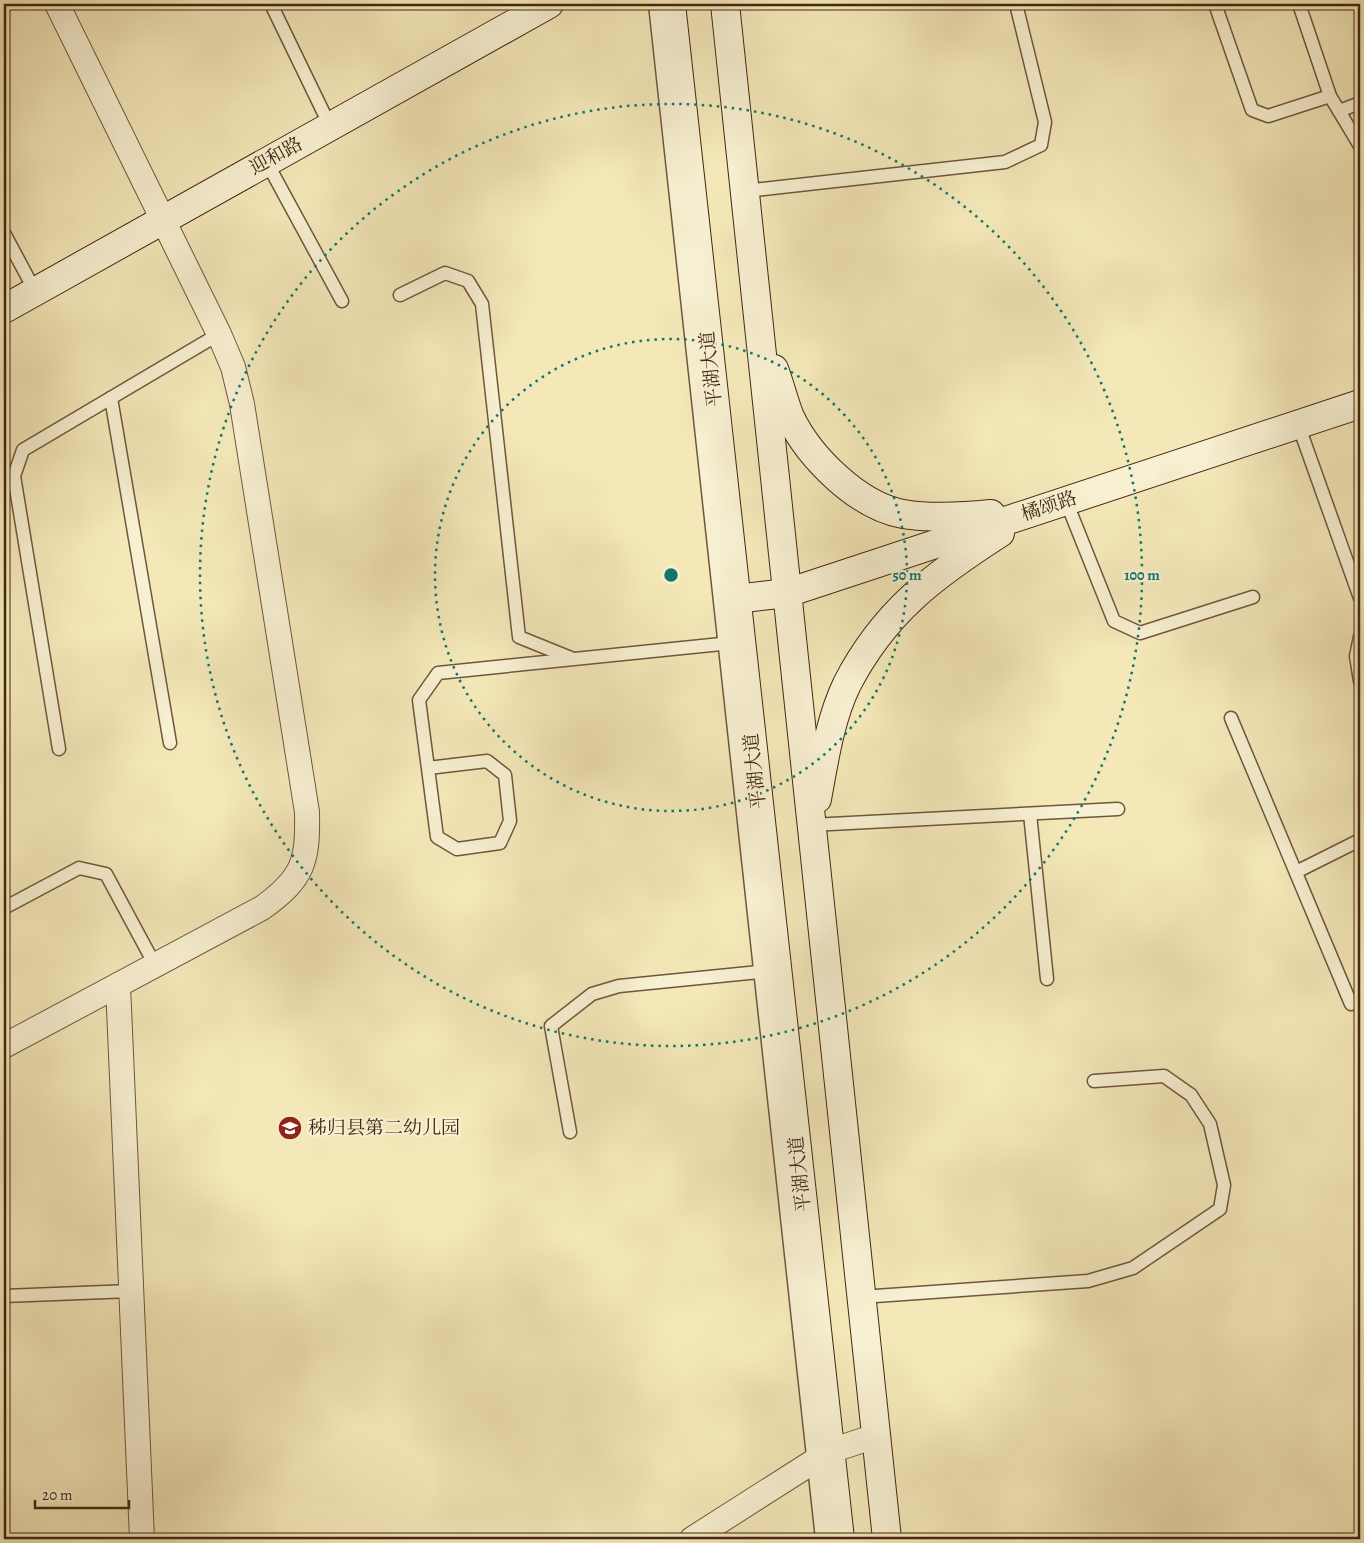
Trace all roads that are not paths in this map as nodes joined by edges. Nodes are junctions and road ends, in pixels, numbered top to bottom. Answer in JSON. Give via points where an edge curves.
{"nodes":[{"id":1,"x":57,"y":4,"type":"edge"},
{"id":2,"x":271,"y":4,"type":"edge"},
{"id":3,"x":549,"y":4,"type":"edge"},
{"id":4,"x":655,"y":4,"type":"edge"},
{"id":5,"x":671,"y":4,"type":"edge"},
{"id":6,"x":725,"y":4,"type":"edge"},
{"id":7,"x":1016,"y":4,"type":"edge"},
{"id":8,"x":1215,"y":4,"type":"edge"},
{"id":9,"x":1298,"y":4,"type":"edge"},
{"id":10,"x":1330,"y":96,"type":"junction"},
{"id":11,"x":1360,"y":103,"type":"edge"},
{"id":12,"x":1339,"y":111,"type":"junction"},
{"id":13,"x":330,"y":126,"type":"junction"},
{"id":14,"x":1360,"y":146,"type":"edge"},
{"id":15,"x":266,"y":161,"type":"junction"},
{"id":16,"x":745,"y":191,"type":"junction"},
{"id":17,"x":163,"y":219,"type":"junction"},
{"id":18,"x":4,"y":233,"type":"edge"},
{"id":19,"x":35,"y":291,"type":"junction"},
{"id":20,"x":400,"y":295,"type":"dead end"},
{"id":21,"x":342,"y":300,"type":"dead end"},
{"id":22,"x":756,"y":304,"type":"junction"},
{"id":23,"x":4,"y":309,"type":"edge"},
{"id":24,"x":219,"y":334,"type":"junction"},
{"id":25,"x":111,"y":398,"type":"junction"},
{"id":26,"x":1360,"y":404,"type":"edge"},
{"id":27,"x":1298,"y":424,"type":"junction"},
{"id":28,"x":1060,"y":503,"type":"junction"},
{"id":29,"x":787,"y":593,"type":"junction"},
{"id":30,"x":1252,"y":597,"type":"dead end"},
{"id":31,"x":1360,"y":598,"type":"edge"},
{"id":32,"x":736,"y":600,"type":"junction"},
{"id":33,"x":1360,"y":637,"type":"edge"},
{"id":34,"x":732,"y":643,"type":"junction"},
{"id":35,"x":573,"y":659,"type":"junction"},
{"id":36,"x":1360,"y":681,"type":"edge"},
{"id":37,"x":1231,"y":718,"type":"dead end"},
{"id":38,"x":170,"y":743,"type":"dead end"},
{"id":39,"x":59,"y":749,"type":"dead end"},
{"id":40,"x":428,"y":768,"type":"junction"},
{"id":41,"x":1118,"y":809,"type":"dead end"},
{"id":42,"x":1030,"y":814,"type":"junction"},
{"id":43,"x":811,"y":825,"type":"junction"},
{"id":44,"x":1360,"y":840,"type":"edge"},
{"id":45,"x":1296,"y":872,"type":"junction"},
{"id":46,"x":4,"y":908,"type":"edge"},
{"id":47,"x":155,"y":965,"type":"junction"},
{"id":48,"x":759,"y":972,"type":"junction"},
{"id":49,"x":1047,"y":980,"type":"dead end"},
{"id":50,"x":118,"y":985,"type":"junction"},
{"id":51,"x":1352,"y":1004,"type":"dead end"},
{"id":52,"x":4,"y":1046,"type":"edge"},
{"id":53,"x":1094,"y":1081,"type":"dead end"},
{"id":54,"x":570,"y":1132,"type":"dead end"},
{"id":55,"x":131,"y":1291,"type":"junction"},
{"id":56,"x":4,"y":1296,"type":"edge"},
{"id":57,"x":861,"y":1297,"type":"junction"},
{"id":58,"x":876,"y":1436,"type":"junction"},
{"id":59,"x":822,"y":1457,"type":"junction"},
{"id":60,"x":142,"y":1539,"type":"edge"},
{"id":61,"x":692,"y":1539,"type":"edge"},
{"id":62,"x":822,"y":1539,"type":"edge"},
{"id":63,"x":840,"y":1539,"type":"edge"},
{"id":64,"x":887,"y":1539,"type":"edge"}],
"edges":[{"from":1,"to":17,"type":"street"},
{"from":2,"to":13,"type":"lane"},
{"from":3,"to":13,"type":"main road","name":"迎和路"},
{"from":4,"to":34,"type":"lane"},
{"from":5,"to":32,"type":"main road","name":"平湖大道"},
{"from":6,"to":16,"type":"main road"},
{"from":7,"to":16,"type":"lane","via":[[1044,122],[1041,145],[1005,162]]},
{"from":8,"to":10,"type":"lane","via":[[1252,110],[1268,116]]},
{"from":9,"to":10,"type":"lane"},
{"from":10,"to":12,"type":"lane"},
{"from":11,"to":12,"type":"lane"},
{"from":12,"to":14,"type":"lane"},
{"from":13,"to":15,"type":"main road","name":"迎和路"},
{"from":15,"to":17,"type":"main road","name":"迎和路"},
{"from":15,"to":21,"type":"lane"},
{"from":16,"to":22,"type":"main road"},
{"from":17,"to":19,"type":"main road","name":"迎和路"},
{"from":17,"to":24,"type":"street"},
{"from":18,"to":19,"type":"lane"},
{"from":19,"to":23,"type":"main road","name":"迎和路"},
{"from":20,"to":35,"type":"lane","via":[[445,273],[468,281],[482,304],[519,637]]},
{"from":22,"to":28,"type":"main road","via":[[791,418],[819,462],[858,496],[901,514],[950,518],[1001,514]]},
{"from":22,"to":29,"type":"main road"},
{"from":24,"to":25,"type":"lane"},
{"from":24,"to":47,"type":"street","via":[[242,404],[307,812],[307,841],[300,869],[285,892],[262,908]]},
{"from":25,"to":38,"type":"lane"},
{"from":25,"to":39,"type":"lane","via":[[23,450],[14,476]]},
{"from":26,"to":27,"type":"main road","name":"橘颂路"},
{"from":27,"to":28,"type":"main road","name":"橘颂路"},
{"from":27,"to":31,"type":"lane"},
{"from":28,"to":29,"type":"main road","name":"橘颂路"},
{"from":28,"to":30,"type":"lane","via":[[1114,621],[1140,633]]},
{"from":28,"to":43,"type":"main road","via":[[1004,530],[956,562],[912,596],[876,637],[847,686],[829,737]]},
{"from":29,"to":32,"type":"main road","name":"橘颂路"},
{"from":29,"to":43,"type":"main road"},
{"from":32,"to":34,"type":"main road","name":"平湖大道"},
{"from":33,"to":36,"type":"lane","via":[[1356,656]]},
{"from":34,"to":35,"type":"lane"},
{"from":34,"to":48,"type":"lane"},
{"from":34,"to":59,"type":"main road","name":"平湖大道"},
{"from":35,"to":40,"type":"lane","via":[[438,673],[419,700]]},
{"from":37,"to":45,"type":"lane"},
{"from":40,"to":40,"type":"lane","via":[[437,837],[457,849],[500,843],[510,821],[505,775],[487,761]]},
{"from":41,"to":42,"type":"lane"},
{"from":42,"to":43,"type":"lane"},
{"from":42,"to":49,"type":"lane"},
{"from":43,"to":57,"type":"main road"},
{"from":44,"to":45,"type":"lane"},
{"from":45,"to":51,"type":"lane"},
{"from":46,"to":47,"type":"lane","via":[[79,868],[106,874]]},
{"from":47,"to":50,"type":"street"},
{"from":48,"to":54,"type":"lane","via":[[619,986],[592,994],[551,1026]]},
{"from":48,"to":59,"type":"lane"},
{"from":50,"to":52,"type":"street"},
{"from":50,"to":55,"type":"street"},
{"from":53,"to":57,"type":"lane","via":[[1164,1076],[1191,1095],[1210,1124],[1224,1186],[1220,1209],[1133,1268],[1088,1281]]},
{"from":55,"to":56,"type":"lane"},
{"from":55,"to":60,"type":"street"},
{"from":57,"to":58,"type":"main road"},
{"from":58,"to":59,"type":"street"},
{"from":58,"to":64,"type":"main road"},
{"from":59,"to":61,"type":"street"},
{"from":59,"to":62,"type":"lane"},
{"from":59,"to":63,"type":"main road","name":"平湖大道"}]}
